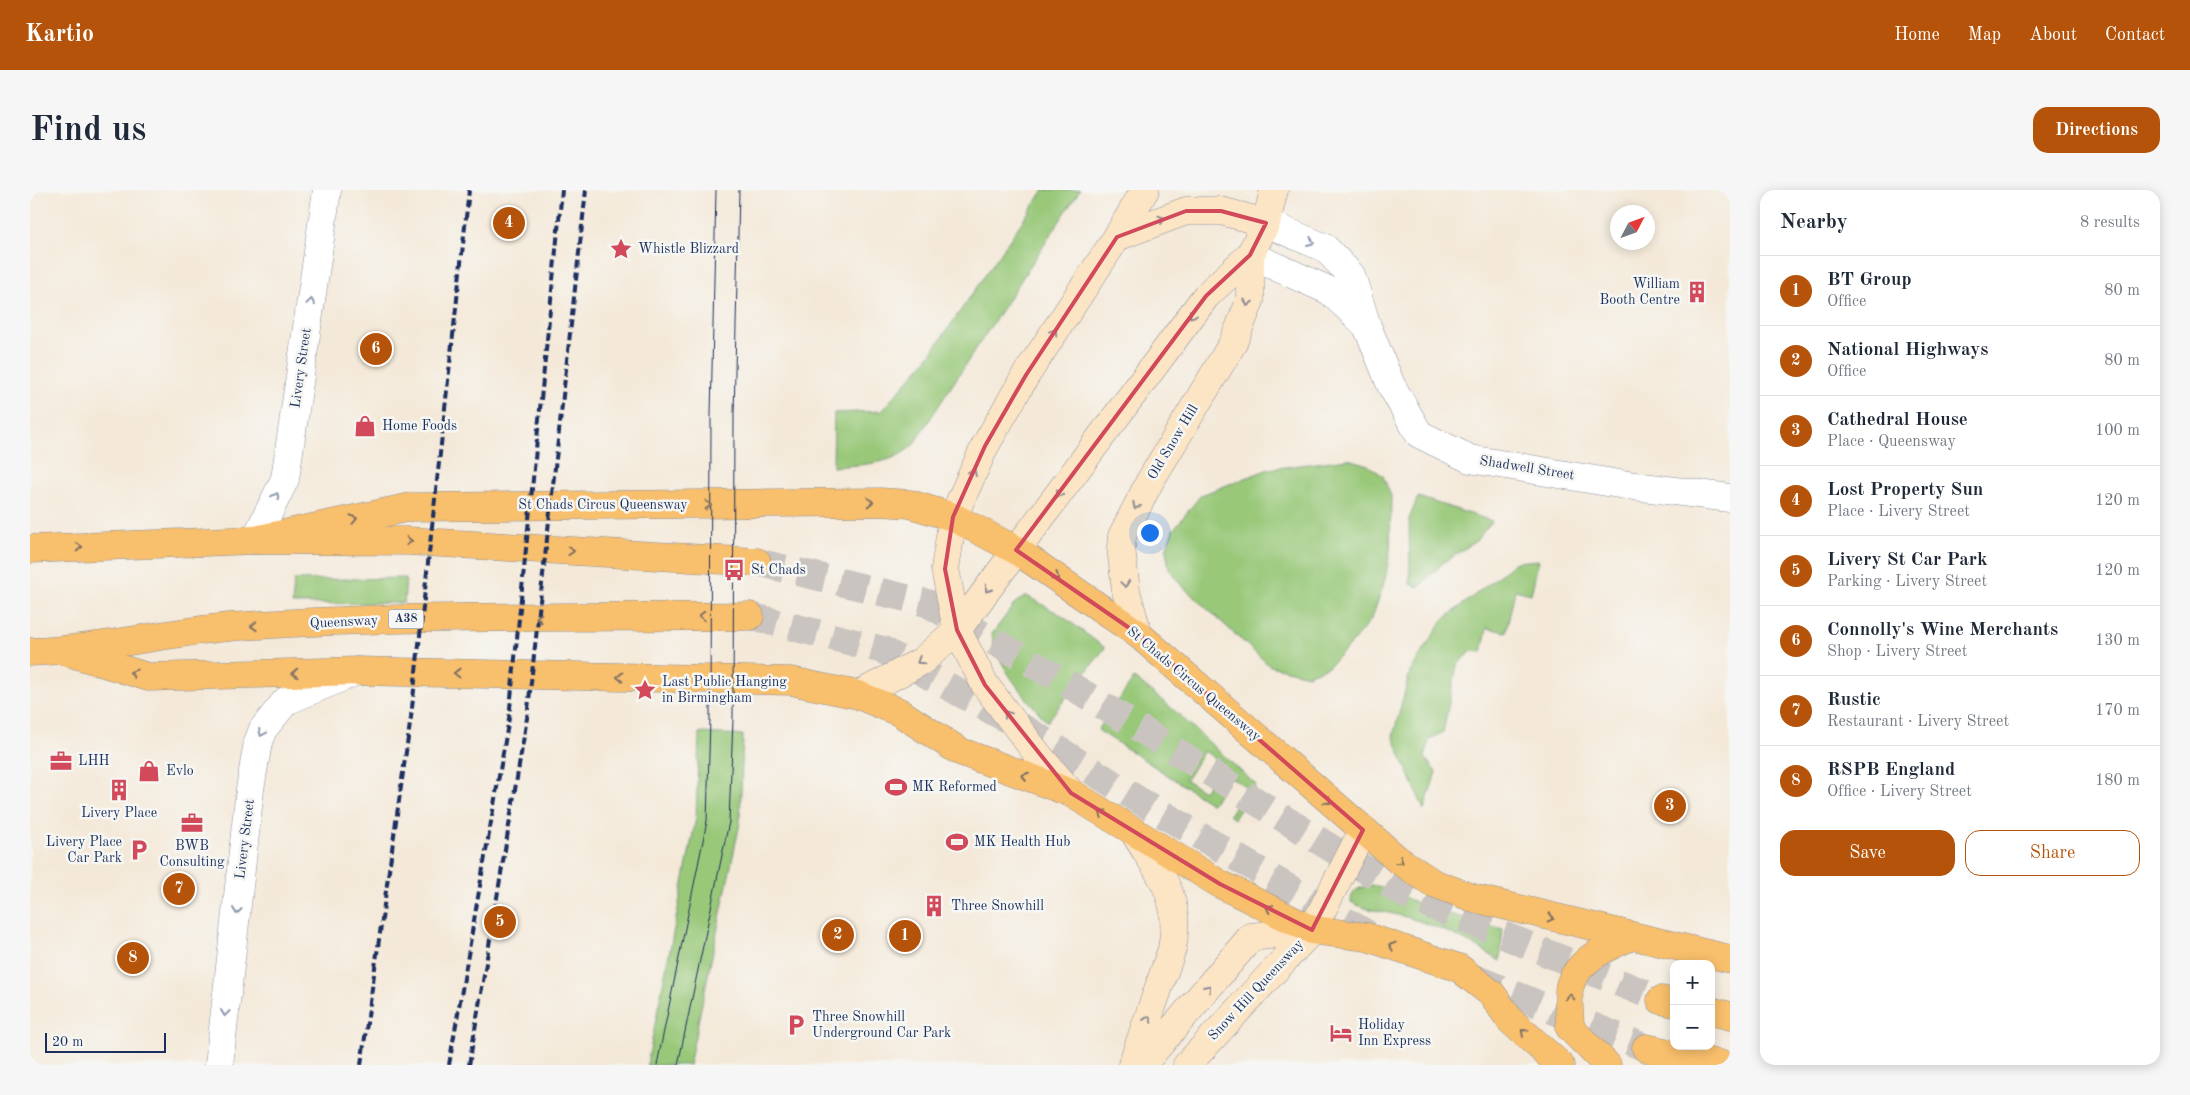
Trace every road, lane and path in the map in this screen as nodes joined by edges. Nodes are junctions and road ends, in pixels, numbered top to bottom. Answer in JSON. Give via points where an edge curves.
{"nodes":[{"id":1,"x":327,"y":190,"type":"edge"},
{"id":2,"x":1145,"y":190,"type":"edge"},
{"id":3,"x":1274,"y":190,"type":"edge"},
{"id":4,"x":1266,"y":223,"type":"junction"},
{"id":5,"x":1116,"y":237,"type":"junction"},
{"id":6,"x":1250,"y":255,"type":"junction"},
{"id":7,"x":1367,"y":326,"type":"junction"},
{"id":8,"x":1730,"y":498,"type":"edge"},
{"id":9,"x":953,"y":517,"type":"junction"},
{"id":10,"x":255,"y":540,"type":"junction"},
{"id":11,"x":30,"y":550,"type":"edge"},
{"id":12,"x":1016,"y":550,"type":"junction"},
{"id":13,"x":757,"y":562,"type":"tunnel mouth"},
{"id":14,"x":750,"y":616,"type":"tunnel mouth"},
{"id":15,"x":957,"y":630,"type":"junction"},
{"id":16,"x":1138,"y":634,"type":"junction"},
{"id":17,"x":64,"y":651,"type":"junction"},
{"id":18,"x":30,"y":652,"type":"edge"},
{"id":19,"x":358,"y":671,"type":"junction"},
{"id":20,"x":858,"y":695,"type":"junction"},
{"id":21,"x":1071,"y":793,"type":"junction"},
{"id":22,"x":1363,"y":830,"type":"junction"},
{"id":23,"x":1134,"y":832,"type":"junction"},
{"id":24,"x":1312,"y":930,"type":"junction"},
{"id":25,"x":1630,"y":937,"type":"junction"},
{"id":26,"x":1730,"y":959,"type":"edge"},
{"id":27,"x":1715,"y":1013,"type":"edge"},
{"id":28,"x":1730,"y":1016,"type":"edge"},
{"id":29,"x":1646,"y":1048,"type":"tunnel mouth"},
{"id":30,"x":219,"y":1065,"type":"edge"},
{"id":31,"x":1132,"y":1065,"type":"edge"},
{"id":32,"x":1142,"y":1065,"type":"edge"},
{"id":33,"x":1186,"y":1065,"type":"edge"},
{"id":34,"x":1560,"y":1065,"type":"edge"},
{"id":35,"x":1607,"y":1065,"type":"edge"},
{"id":36,"x":1723,"y":1065,"type":"edge"}],
"edges":[{"from":10,"to":1,"type":"street","name":"Livery Street","one_way":true,"via":[[284,479]]},
{"from":2,"to":5,"type":"main road"},
{"from":3,"to":4,"type":"main road","name":"Old Snow Hill"},
{"from":5,"to":4,"type":"main road","one_way":true,"via":[[1186,211],[1221,211]]},
{"from":4,"to":6,"type":"main road","name":"Old Snow Hill"},
{"from":4,"to":7,"type":"street","name":"Shadwell Street","one_way":true,"via":[[1330,252],[1351,275]]},
{"from":9,"to":5,"type":"main road","one_way":true,"via":[[985,446],[1021,383]]},
{"from":6,"to":7,"type":"street","name":"Shadwell Street","via":[[1330,291]]},
{"from":6,"to":12,"type":"main road","name":"Old Snow Hill","one_way":true,"via":[[1206,296]]},
{"from":6,"to":16,"type":"main road","name":"Old Snow Hill","one_way":true,"via":[[1250,301],[1233,343],[1150,481],[1122,536],[1126,591]]},
{"from":7,"to":8,"type":"street","name":"Shadwell Street","via":[[1391,385],[1419,434],[1470,459],[1619,484]]},
{"from":10,"to":9,"type":"highway","name":"St Chads Circus Queensway","one_way":true,"via":[[411,507],[880,502],[910,504]]},
{"from":9,"to":12,"type":"highway","name":"St Chads Circus Queensway"},
{"from":9,"to":15,"type":"main road","via":[[945,569]]},
{"from":11,"to":10,"type":"highway","one_way":true},
{"from":10,"to":13,"type":"highway","one_way":true,"via":[[408,541]]},
{"from":12,"to":15,"type":"main road","one_way":true},
{"from":12,"to":16,"type":"highway","name":"St Chads Circus Queensway","one_way":true},
{"from":14,"to":17,"type":"highway","name":"Queensway","number":"A38","one_way":true,"via":[[399,619],[237,627]]},
{"from":15,"to":20,"type":"main road","one_way":true,"via":[[922,661]]},
{"from":21,"to":15,"type":"main road","one_way":true,"via":[[985,685]]},
{"from":16,"to":22,"type":"highway","name":"St Chads Circus Queensway","one_way":true},
{"from":17,"to":18,"type":"highway","name":"Queensway","number":"A38"},
{"from":19,"to":17,"type":"highway","one_way":true,"via":[[148,677]]},
{"from":20,"to":19,"type":"highway","one_way":true,"via":[[791,681]]},
{"from":19,"to":30,"type":"street","name":"Livery Street","one_way":true,"via":[[286,701],[258,742]]},
{"from":21,"to":20,"type":"highway","one_way":true,"via":[[960,751],[899,712]]},
{"from":23,"to":21,"type":"highway","one_way":true},
{"from":22,"to":24,"type":"main road"},
{"from":22,"to":25,"type":"highway","name":"St Chads Circus Queensway","one_way":true,"via":[[1397,859],[1441,886],[1473,898]]},
{"from":24,"to":23,"type":"highway","one_way":true,"via":[[1220,884]]},
{"from":31,"to":23,"type":"main road","one_way":true,"via":[[1176,930],[1172,895]]},
{"from":32,"to":24,"type":"main road","name":"Snow Hill Queensway","one_way":true,"via":[[1250,936]]},
{"from":24,"to":33,"type":"main road","name":"Snow Hill Queensway"},
{"from":34,"to":24,"type":"highway","one_way":true,"via":[[1510,1020],[1492,994],[1459,968],[1367,937]]},
{"from":25,"to":26,"type":"highway","name":"St Chads Circus Queensway"},
{"from":35,"to":25,"type":"highway","one_way":true,"via":[[1570,1028],[1570,985],[1587,960]]},
{"from":27,"to":28,"type":"highway"},
{"from":29,"to":36,"type":"highway"}]}
